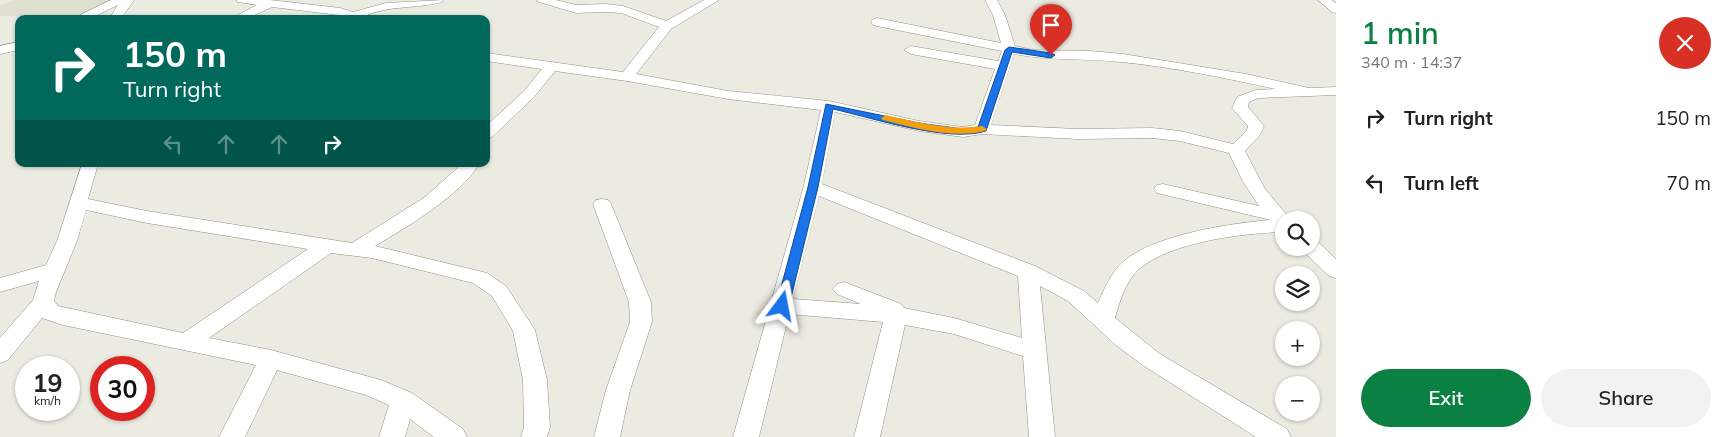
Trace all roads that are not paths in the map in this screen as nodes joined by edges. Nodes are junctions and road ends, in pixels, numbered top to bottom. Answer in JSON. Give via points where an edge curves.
{"nodes":[{"id":1,"x":121,"y":0,"type":"edge"},
{"id":2,"x":128,"y":0,"type":"edge"},
{"id":3,"x":242,"y":0,"type":"edge"},
{"id":4,"x":438,"y":0,"type":"edge"},
{"id":5,"x":542,"y":0,"type":"edge"},
{"id":6,"x":714,"y":0,"type":"edge"},
{"id":7,"x":991,"y":0,"type":"edge"},
{"id":8,"x":1324,"y":0,"type":"edge"},
{"id":9,"x":1330,"y":0,"type":"edge"},
{"id":10,"x":1336,"y":1,"type":"edge"},
{"id":11,"x":270,"y":3,"type":"junction"},
{"id":12,"x":1336,"y":9,"type":"edge"},
{"id":13,"x":87,"y":15,"type":"edge"},
{"id":14,"x":118,"y":15,"type":"edge"},
{"id":15,"x":244,"y":15,"type":"edge"},
{"id":16,"x":348,"y":15,"type":"edge"},
{"id":17,"x":356,"y":15,"type":"edge"},
{"id":18,"x":878,"y":22,"type":"dead end"},
{"id":19,"x":667,"y":26,"type":"junction"},
{"id":20,"x":15,"y":47,"type":"edge"},
{"id":21,"x":0,"y":50,"type":"edge"},
{"id":22,"x":911,"y":50,"type":"dead end"},
{"id":23,"x":1009,"y":50,"type":"junction"},
{"id":24,"x":490,"y":58,"type":"edge"},
{"id":25,"x":1004,"y":66,"type":"junction"},
{"id":26,"x":551,"y":67,"type":"junction"},
{"id":27,"x":627,"y":76,"type":"junction"},
{"id":28,"x":1336,"y":91,"type":"edge"},
{"id":29,"x":1314,"y":93,"type":"junction"},
{"id":30,"x":829,"y":106,"type":"junction"},
{"id":31,"x":982,"y":129,"type":"junction"},
{"id":32,"x":490,"y":130,"type":"edge"},
{"id":33,"x":1236,"y":150,"type":"junction"},
{"id":34,"x":89,"y":167,"type":"edge"},
{"id":35,"x":468,"y":167,"type":"edge"},
{"id":36,"x":813,"y":187,"type":"junction"},
{"id":37,"x":1164,"y":189,"type":"dead end"},
{"id":38,"x":79,"y":203,"type":"junction"},
{"id":39,"x":602,"y":204,"type":"dead end"},
{"id":40,"x":1275,"y":215,"type":"edge"},
{"id":41,"x":1275,"y":220,"type":"edge"},
{"id":42,"x":1275,"y":223,"type":"edge"},
{"id":43,"x":327,"y":246,"type":"junction"},
{"id":44,"x":356,"y":249,"type":"junction"},
{"id":45,"x":1320,"y":256,"type":"edge"},
{"id":46,"x":54,"y":270,"type":"junction"},
{"id":47,"x":1028,"y":271,"type":"junction"},
{"id":48,"x":1336,"y":271,"type":"edge"},
{"id":49,"x":0,"y":285,"type":"edge"},
{"id":50,"x":844,"y":289,"type":"dead end"},
{"id":51,"x":43,"y":302,"type":"junction"},
{"id":52,"x":782,"y":306,"type":"junction"},
{"id":53,"x":901,"y":316,"type":"junction"},
{"id":54,"x":1103,"y":320,"type":"junction"},
{"id":55,"x":186,"y":342,"type":"junction"},
{"id":56,"x":1034,"y":350,"type":"junction"},
{"id":57,"x":0,"y":354,"type":"edge"},
{"id":58,"x":271,"y":359,"type":"junction"},
{"id":59,"x":403,"y":400,"type":"junction"},
{"id":60,"x":232,"y":437,"type":"edge"},
{"id":61,"x":392,"y":437,"type":"edge"},
{"id":62,"x":454,"y":437,"type":"edge"},
{"id":63,"x":534,"y":437,"type":"edge"},
{"id":64,"x":607,"y":437,"type":"edge"},
{"id":65,"x":746,"y":437,"type":"edge"},
{"id":66,"x":867,"y":437,"type":"edge"},
{"id":67,"x":1042,"y":437,"type":"edge"},
{"id":68,"x":1278,"y":437,"type":"edge"}],
"edges":[{"from":1,"to":13,"type":"street"},
{"from":2,"to":14,"type":"street"},
{"from":3,"to":11,"type":"street"},
{"from":4,"to":17,"type":"street","via":[[374,8]]},
{"from":5,"to":19,"type":"street","via":[[576,9],[623,10]]},
{"from":6,"to":19,"type":"street"},
{"from":7,"to":23,"type":"street"},
{"from":8,"to":12,"type":"street"},
{"from":9,"to":10,"type":"street"},
{"from":11,"to":15,"type":"street"},
{"from":11,"to":16,"type":"street"},
{"from":18,"to":23,"type":"street"},
{"from":19,"to":27,"type":"street"},
{"from":20,"to":21,"type":"street"},
{"from":22,"to":25,"type":"street"},
{"from":23,"to":25,"type":"street"},
{"from":23,"to":29,"type":"street","via":[[1117,57],[1246,78]]},
{"from":24,"to":26,"type":"street"},
{"from":25,"to":31,"type":"street"},
{"from":26,"to":27,"type":"street"},
{"from":26,"to":32,"type":"street","via":[[540,84]]},
{"from":27,"to":30,"type":"street","via":[[728,95]]},
{"from":28,"to":29,"type":"street"},
{"from":29,"to":33,"type":"street","via":[[1256,94],[1242,100],[1240,108],[1256,126]]},
{"from":30,"to":31,"type":"street","via":[[932,128],[963,132]]},
{"from":30,"to":36,"type":"street"},
{"from":31,"to":33,"type":"street","via":[[1078,134],[1152,133],[1180,136]]},
{"from":33,"to":40,"type":"street","via":[[1249,179]]},
{"from":34,"to":38,"type":"street"},
{"from":35,"to":44,"type":"street","via":[[457,180],[406,219]]},
{"from":36,"to":47,"type":"street"},
{"from":36,"to":52,"type":"street"},
{"from":37,"to":41,"type":"street"},
{"from":38,"to":43,"type":"street"},
{"from":38,"to":46,"type":"street"},
{"from":39,"to":64,"type":"street","via":[[640,302],[642,322],[618,390]]},
{"from":42,"to":54,"type":"street","via":[[1206,236],[1143,256],[1123,276]]},
{"from":43,"to":44,"type":"street"},
{"from":43,"to":55,"type":"street"},
{"from":44,"to":63,"type":"street","via":[[480,278],[499,291],[524,330],[535,380],[537,427]]},
{"from":45,"to":48,"type":"street"},
{"from":46,"to":49,"type":"street"},
{"from":46,"to":51,"type":"street"},
{"from":47,"to":54,"type":"street","via":[[1076,296]]},
{"from":47,"to":56,"type":"street"},
{"from":50,"to":53,"type":"street","via":[[884,304]]},
{"from":51,"to":55,"type":"street","via":[[50,312],[63,318]]},
{"from":51,"to":57,"type":"street"},
{"from":52,"to":53,"type":"street"},
{"from":52,"to":65,"type":"street"},
{"from":53,"to":56,"type":"street","via":[[928,320]]},
{"from":53,"to":66,"type":"street"},
{"from":54,"to":68,"type":"street","via":[[1152,360]]},
{"from":55,"to":58,"type":"street"},
{"from":56,"to":67,"type":"street"},
{"from":58,"to":59,"type":"street"},
{"from":58,"to":60,"type":"street"},
{"from":59,"to":61,"type":"street"},
{"from":59,"to":62,"type":"street"}]}
